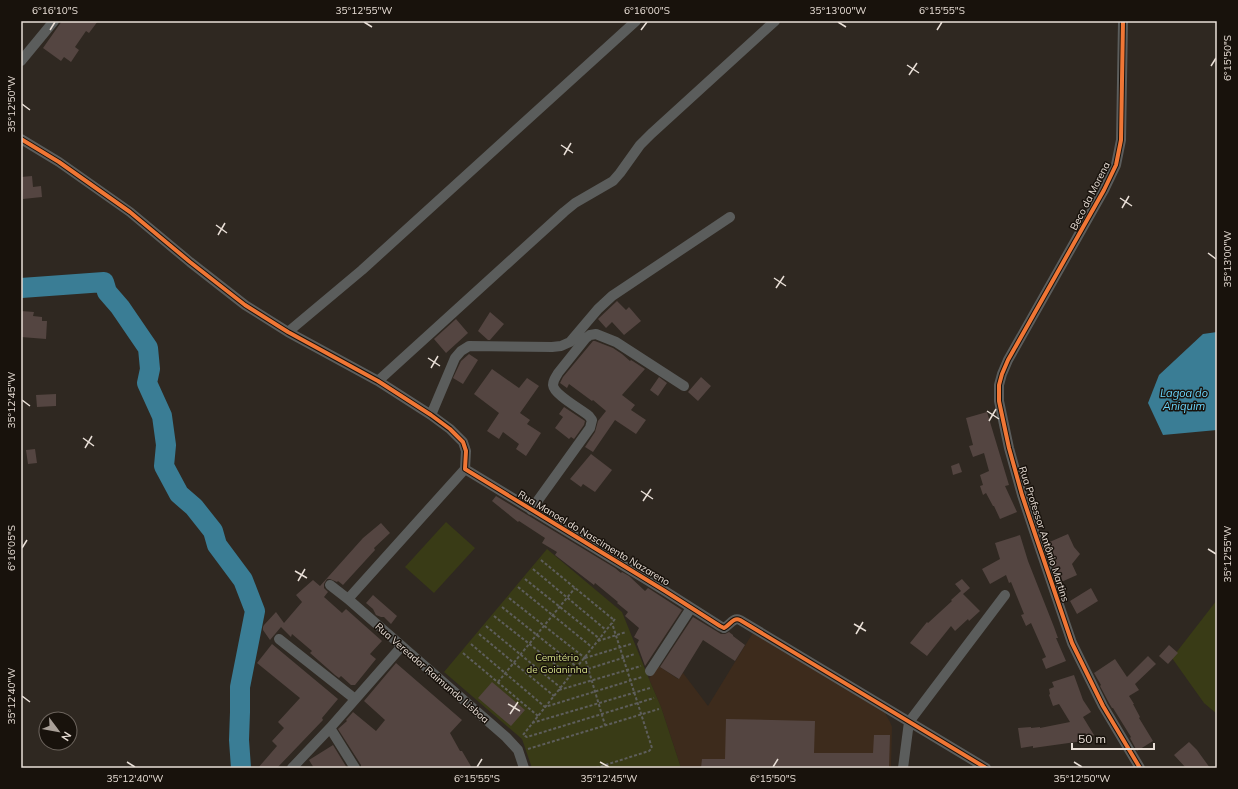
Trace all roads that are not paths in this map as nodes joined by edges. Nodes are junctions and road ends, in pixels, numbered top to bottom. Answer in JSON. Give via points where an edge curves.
{"nodes":[{"id":1,"x":54,"y":21,"type":"edge"},
{"id":2,"x":636,"y":21,"type":"edge"},
{"id":3,"x":775,"y":21,"type":"edge"},
{"id":4,"x":1123,"y":21,"type":"edge"},
{"id":5,"x":21,"y":61,"type":"edge"},
{"id":6,"x":21,"y":139,"type":"edge"},
{"id":7,"x":730,"y":217,"type":"dead end"},
{"id":8,"x":1044,"y":297,"type":"joint"},
{"id":9,"x":288,"y":332,"type":"junction"},
{"id":10,"x":378,"y":381,"type":"junction"},
{"id":11,"x":684,"y":386,"type":"dead end"},
{"id":12,"x":431,"y":415,"type":"junction"},
{"id":13,"x":465,"y":469,"type":"junction"},
{"id":14,"x":531,"y":510,"type":"junction"},
{"id":15,"x":330,"y":585,"type":"dead end"},
{"id":16,"x":1005,"y":595,"type":"dead end"},
{"id":17,"x":348,"y":599,"type":"junction"},
{"id":18,"x":691,"y":608,"type":"junction"},
{"id":19,"x":279,"y":639,"type":"dead end"},
{"id":20,"x":402,"y":646,"type":"junction"},
{"id":21,"x":645,"y":671,"type":"road end"},
{"id":22,"x":355,"y":699,"type":"junction"},
{"id":23,"x":909,"y":722,"type":"junction"},
{"id":24,"x":330,"y":728,"type":"junction"},
{"id":25,"x":292,"y":768,"type":"edge"},
{"id":26,"x":355,"y":768,"type":"edge"},
{"id":27,"x":524,"y":768,"type":"edge"},
{"id":28,"x":903,"y":768,"type":"edge"},
{"id":29,"x":986,"y":768,"type":"edge"},
{"id":30,"x":1140,"y":768,"type":"edge"}],
"edges":[{"from":1,"to":5,"type":"street"},
{"from":2,"to":9,"type":"street","via":[[362,270]]},
{"from":3,"to":10,"type":"street","via":[[645,140],[613,181],[564,212]]},
{"from":4,"to":8,"type":"street","name":"Beco da Morena","via":[[1122,123],[1116,165]]},
{"from":6,"to":9,"type":"street","via":[[59,162],[130,212],[246,305]]},
{"from":7,"to":12,"type":"street","via":[[612,296],[570,342],[552,347],[469,346],[461,351],[455,358]]},
{"from":8,"to":30,"type":"street","name":"Rua Professor Antônio Martins","via":[[1002,374],[998,393],[1000,406],[1022,495],[1072,644],[1103,706]]},
{"from":9,"to":10,"type":"street"},
{"from":10,"to":12,"type":"street"},
{"from":11,"to":14,"type":"street","via":[[616,342],[596,334],[586,338],[558,373],[553,384],[556,392],[589,416],[592,420],[590,428]]},
{"from":12,"to":13,"type":"street","via":[[463,442],[466,451]]},
{"from":13,"to":14,"type":"street","name":"Rua Manoel do Nascimento Nazareno"},
{"from":13,"to":17,"type":"street"},
{"from":14,"to":18,"type":"street","name":"Rua Manoel do Nascimento Nazareno"},
{"from":15,"to":17,"type":"street","name":"Rua Vereador Raimundo Lisboa"},
{"from":16,"to":23,"type":"street"},
{"from":17,"to":20,"type":"street","name":"Rua Vereador Raimundo Lisboa"},
{"from":18,"to":21,"type":"street"},
{"from":18,"to":23,"type":"street","name":"Rua Manoel do Nascimento Nazareno","via":[[722,628],[738,619]]},
{"from":19,"to":22,"type":"street"},
{"from":20,"to":22,"type":"street"},
{"from":20,"to":27,"type":"street","name":"Rua Vereador Raimundo Lisboa","via":[[513,744]]},
{"from":22,"to":24,"type":"street"},
{"from":23,"to":28,"type":"street"},
{"from":23,"to":29,"type":"street"},
{"from":24,"to":25,"type":"street"},
{"from":24,"to":26,"type":"street"}]}
